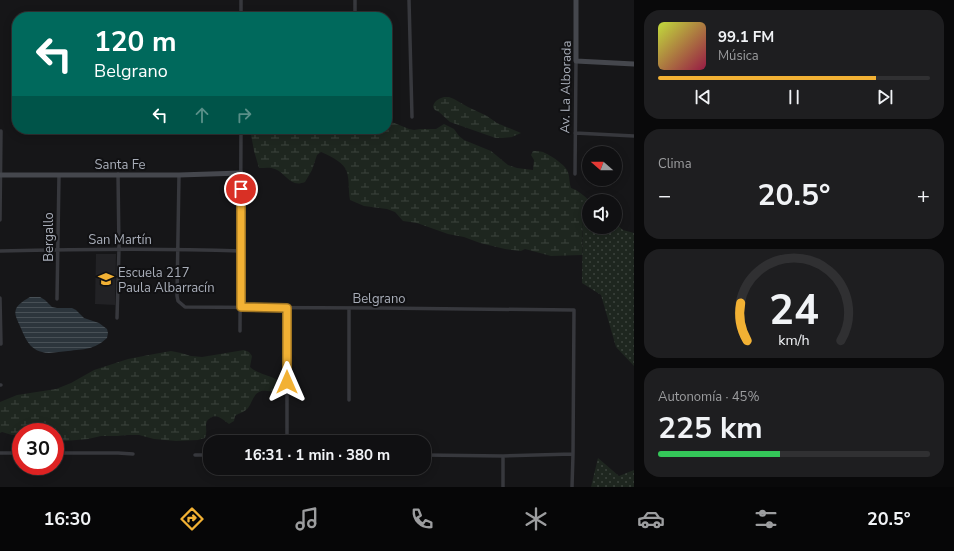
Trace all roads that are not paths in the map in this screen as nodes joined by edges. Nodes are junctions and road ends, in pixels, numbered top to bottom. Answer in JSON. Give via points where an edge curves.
{"nodes":[{"id":1,"x":240,"y":0,"type":"edge"},
{"id":2,"x":355,"y":0,"type":"edge"},
{"id":3,"x":410,"y":0,"type":"edge"},
{"id":4,"x":576,"y":0,"type":"edge"},
{"id":5,"x":241,"y":12,"type":"edge"},
{"id":6,"x":355,"y":12,"type":"edge"},
{"id":7,"x":576,"y":61,"type":"junction"},
{"id":8,"x":634,"y":64,"type":"edge"},
{"id":9,"x":412,"y":117,"type":"dead end"},
{"id":10,"x":1,"y":132,"type":"dead end"},
{"id":11,"x":575,"y":133,"type":"junction"},
{"id":12,"x":241,"y":134,"type":"edge"},
{"id":13,"x":634,"y":136,"type":"edge"},
{"id":14,"x":241,"y":173,"type":"junction"},
{"id":15,"x":118,"y":174,"type":"junction"},
{"id":16,"x":575,"y":174,"type":"dead end"},
{"id":17,"x":0,"y":175,"type":"edge"},
{"id":18,"x":59,"y":175,"type":"junction"},
{"id":19,"x":179,"y":175,"type":"junction"},
{"id":20,"x":0,"y":220,"type":"edge"},
{"id":21,"x":58,"y":249,"type":"junction"},
{"id":22,"x":119,"y":249,"type":"junction"},
{"id":23,"x":178,"y":249,"type":"junction"},
{"id":24,"x":0,"y":251,"type":"edge"},
{"id":25,"x":241,"y":251,"type":"junction"},
{"id":26,"x":0,"y":298,"type":"edge"},
{"id":27,"x":57,"y":299,"type":"dead end"},
{"id":28,"x":241,"y":307,"type":"junction"},
{"id":29,"x":0,"y":308,"type":"edge"},
{"id":30,"x":287,"y":308,"type":"junction"},
{"id":31,"x":349,"y":308,"type":"junction"},
{"id":32,"x":117,"y":318,"type":"dead end"},
{"id":33,"x":240,"y":330,"type":"dead end"},
{"id":34,"x":1,"y":344,"type":"edge"},
{"id":35,"x":349,"y":400,"type":"dead end"},
{"id":36,"x":287,"y":435,"type":"edge"},
{"id":37,"x":0,"y":453,"type":"edge"},
{"id":38,"x":12,"y":453,"type":"edge"},
{"id":39,"x":64,"y":453,"type":"edge"},
{"id":40,"x":133,"y":454,"type":"dead end"},
{"id":41,"x":573,"y":454,"type":"junction"},
{"id":42,"x":195,"y":455,"type":"dead end"},
{"id":43,"x":431,"y":455,"type":"edge"},
{"id":44,"x":203,"y":456,"type":"edge"},
{"id":45,"x":503,"y":456,"type":"junction"},
{"id":46,"x":503,"y":487,"type":"edge"},
{"id":47,"x":572,"y":487,"type":"edge"}],
"edges":[{"from":1,"to":5,"type":"street"},
{"from":2,"to":6,"type":"street"},
{"from":3,"to":9,"type":"street"},
{"from":4,"to":7,"type":"main road","name":"Av. La Alborada"},
{"from":7,"to":8,"type":"main road"},
{"from":7,"to":11,"type":"street","name":"Av. La Alborada"},
{"from":10,"to":17,"type":"street"},
{"from":11,"to":13,"type":"street"},
{"from":11,"to":16,"type":"street","name":"Av. La Alborada"},
{"from":12,"to":14,"type":"street"},
{"from":14,"to":19,"type":"main road","name":"Santa Fe"},
{"from":14,"to":25,"type":"street"},
{"from":15,"to":18,"type":"main road","name":"Santa Fe"},
{"from":15,"to":19,"type":"main road","name":"Santa Fe"},
{"from":15,"to":22,"type":"street"},
{"from":17,"to":18,"type":"main road","name":"Santa Fe"},
{"from":17,"to":20,"type":"street"},
{"from":18,"to":21,"type":"street","name":"Bergallo"},
{"from":19,"to":23,"type":"street"},
{"from":21,"to":22,"type":"street","name":"San Martín"},
{"from":21,"to":24,"type":"street","name":"San Martín"},
{"from":21,"to":27,"type":"street","name":"Bergallo"},
{"from":22,"to":23,"type":"street","name":"San Martín"},
{"from":22,"to":32,"type":"street"},
{"from":23,"to":25,"type":"street","name":"San Martín"},
{"from":23,"to":28,"type":"street","name":"Belgrano","via":[[178,301],[185,307]]},
{"from":25,"to":28,"type":"street"},
{"from":26,"to":29,"type":"street"},
{"from":28,"to":30,"type":"street","name":"Belgrano"},
{"from":28,"to":33,"type":"street"},
{"from":29,"to":34,"type":"street"},
{"from":30,"to":31,"type":"street","name":"Belgrano"},
{"from":30,"to":36,"type":"street"},
{"from":31,"to":35,"type":"street"},
{"from":31,"to":41,"type":"street","name":"Belgrano","via":[[574,310]]},
{"from":37,"to":38,"type":"street"},
{"from":39,"to":40,"type":"street"},
{"from":41,"to":45,"type":"street"},
{"from":41,"to":47,"type":"street"},
{"from":42,"to":44,"type":"street"},
{"from":43,"to":45,"type":"street"},
{"from":45,"to":46,"type":"street"}]}
